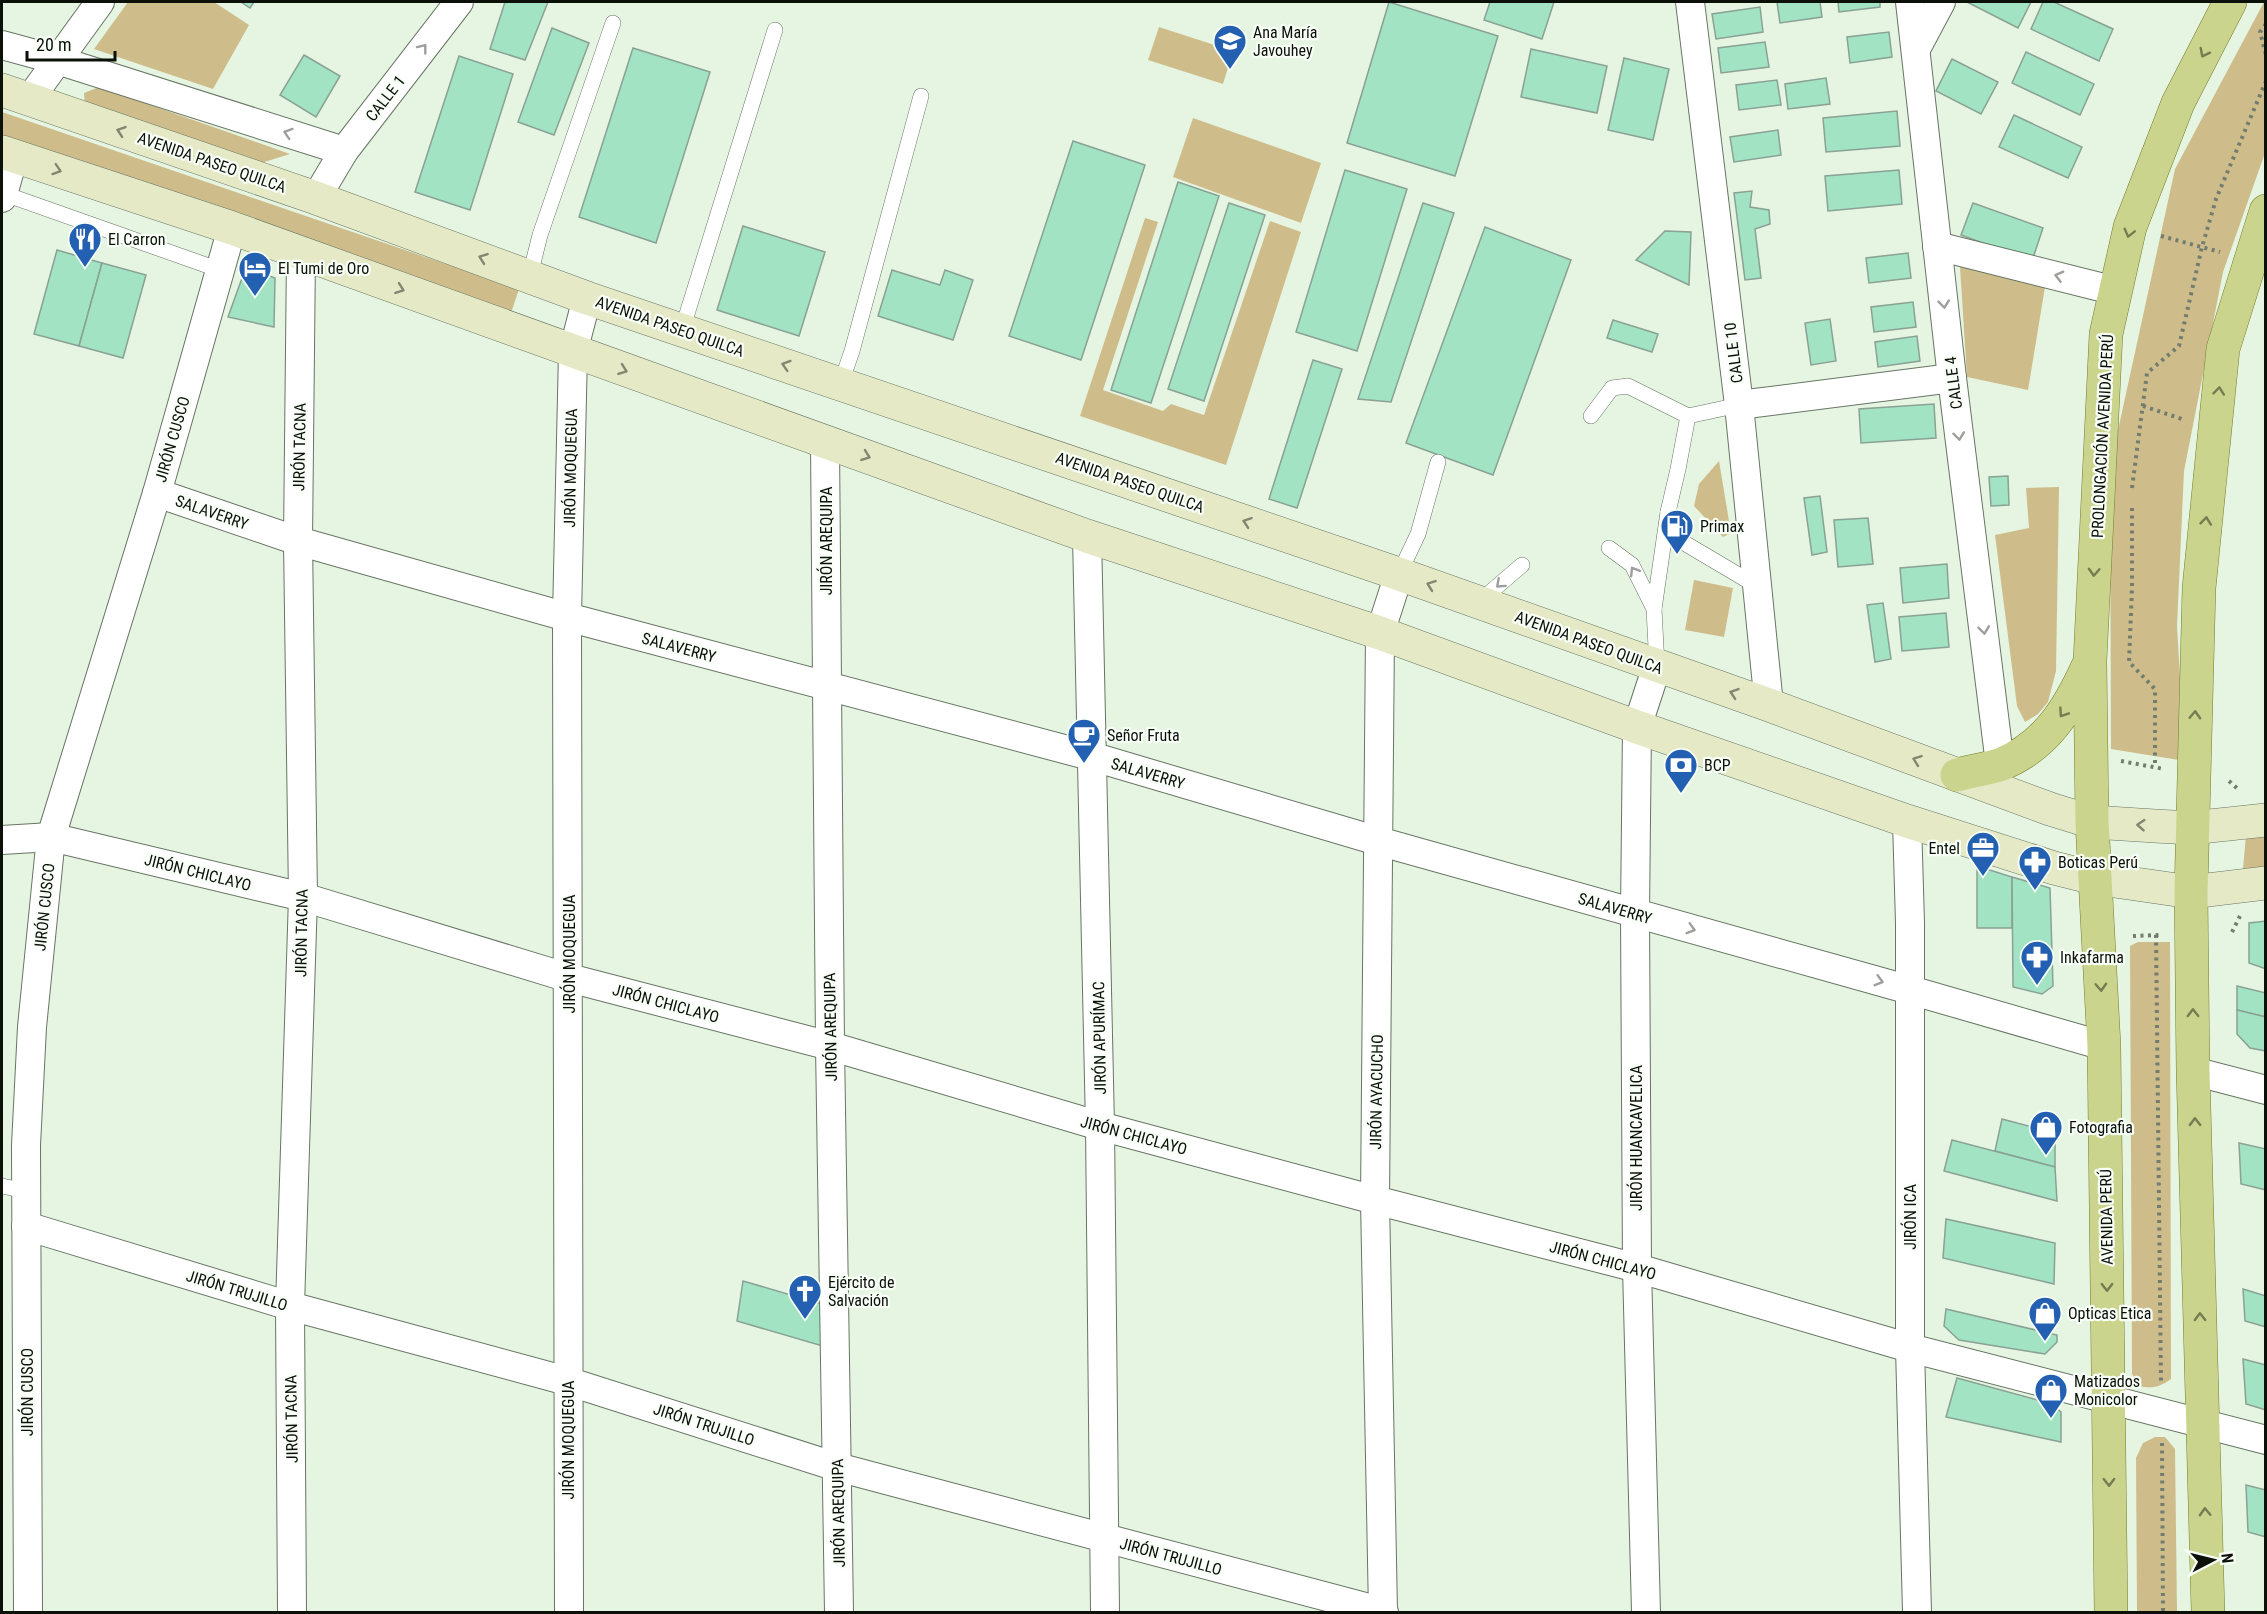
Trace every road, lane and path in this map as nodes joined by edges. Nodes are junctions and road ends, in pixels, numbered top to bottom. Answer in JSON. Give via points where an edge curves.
{"nodes":[{"id":1,"x":100,"y":2,"type":"edge"},
{"id":2,"x":459,"y":2,"type":"edge"},
{"id":3,"x":1690,"y":2,"type":"edge"},
{"id":4,"x":1910,"y":2,"type":"edge"},
{"id":5,"x":1941,"y":2,"type":"edge"},
{"id":6,"x":2230,"y":2,"type":"edge"},
{"id":7,"x":613,"y":23,"type":"dead end"},
{"id":8,"x":2265,"y":24,"type":"edge"},
{"id":9,"x":776,"y":30,"type":"dead end"},
{"id":10,"x":2,"y":45,"type":"edge"},
{"id":11,"x":1916,"y":49,"type":"junction"},
{"id":12,"x":2265,"y":54,"type":"edge"},
{"id":13,"x":57,"y":60,"type":"junction"},
{"id":14,"x":2265,"y":81,"type":"edge"},
{"id":15,"x":15,"y":95,"type":"edge"},
{"id":16,"x":921,"y":96,"type":"dead end"},
{"id":17,"x":344,"y":151,"type":"junction"},
{"id":18,"x":8,"y":154,"type":"edge"},
{"id":19,"x":2,"y":195,"type":"edge"},
{"id":20,"x":316,"y":198,"type":"junction"},
{"id":21,"x":2263,"y":223,"type":"edge"},
{"id":22,"x":2130,"y":227,"type":"junction"},
{"id":23,"x":232,"y":228,"type":"junction"},
{"id":24,"x":1937,"y":246,"type":"junction"},
{"id":25,"x":2202,"y":247,"type":"junction"},
{"id":26,"x":301,"y":253,"type":"junction"},
{"id":27,"x":2250,"y":260,"type":"junction"},
{"id":28,"x":220,"y":270,"type":"junction"},
{"id":29,"x":530,"y":275,"type":"junction"},
{"id":30,"x":2116,"y":291,"type":"junction"},
{"id":31,"x":587,"y":298,"type":"junction"},
{"id":32,"x":682,"y":330,"type":"junction"},
{"id":33,"x":573,"y":352,"type":"junction"},
{"id":34,"x":1952,"y":378,"type":"junction"},
{"id":35,"x":841,"y":383,"type":"junction"},
{"id":36,"x":1739,"y":405,"type":"junction"},
{"id":37,"x":2143,"y":406,"type":"junction"},
{"id":38,"x":1591,"y":416,"type":"dead end"},
{"id":39,"x":1688,"y":416,"type":"junction"},
{"id":40,"x":2215,"y":429,"type":"junction"},
{"id":41,"x":825,"y":442,"type":"junction"},
{"id":42,"x":1438,"y":462,"type":"dead end"},
{"id":43,"x":157,"y":493,"type":"junction"},
{"id":44,"x":2132,"y":495,"type":"dead end"},
{"id":45,"x":2132,"y":506,"type":"dead end"},
{"id":46,"x":1668,"y":512,"type":"junction"},
{"id":47,"x":1087,"y":536,"type":"junction"},
{"id":48,"x":298,"y":541,"type":"junction"},
{"id":49,"x":1609,"y":548,"type":"dead end"},
{"id":50,"x":1521,"y":565,"type":"dead end"},
{"id":51,"x":1400,"y":574,"type":"junction"},
{"id":52,"x":1757,"y":586,"type":"junction"},
{"id":53,"x":1479,"y":603,"type":"junction"},
{"id":54,"x":1654,"y":609,"type":"junction"},
{"id":55,"x":567,"y":617,"type":"junction"},
{"id":56,"x":1380,"y":633,"type":"junction"},
{"id":57,"x":2090,"y":661,"type":"junction"},
{"id":58,"x":1657,"y":666,"type":"junction"},
{"id":59,"x":827,"y":687,"type":"junction"},
{"id":60,"x":1769,"y":705,"type":"junction"},
{"id":61,"x":1637,"y":727,"type":"junction"},
{"id":62,"x":1094,"y":757,"type":"junction"},
{"id":63,"x":2117,"y":761,"type":"dead end"},
{"id":64,"x":2001,"y":764,"type":"junction"},
{"id":65,"x":2155,"y":767,"type":"junction"},
{"id":66,"x":2173,"y":770,"type":"dead end"},
{"id":67,"x":1957,"y":775,"type":"junction"},
{"id":68,"x":2229,"y":781,"type":"dead end"},
{"id":69,"x":2255,"y":808,"type":"edge"},
{"id":70,"x":1907,"y":821,"type":"junction"},
{"id":71,"x":2092,"y":822,"type":"junction"},
{"id":72,"x":2191,"y":828,"type":"junction"},
{"id":73,"x":51,"y":837,"type":"junction"},
{"id":74,"x":2,"y":840,"type":"edge"},
{"id":75,"x":1378,"y":841,"type":"junction"},
{"id":76,"x":2094,"y":878,"type":"junction"},
{"id":77,"x":2265,"y":883,"type":"edge"},
{"id":78,"x":2191,"y":892,"type":"junction"},
{"id":79,"x":303,"y":897,"type":"junction"},
{"id":80,"x":1635,"y":913,"type":"junction"},
{"id":81,"x":2242,"y":914,"type":"dead end"},
{"id":82,"x":2232,"y":932,"type":"dead end"},
{"id":83,"x":2156,"y":935,"type":"junction"},
{"id":84,"x":2166,"y":935,"type":"dead end"},
{"id":85,"x":2133,"y":936,"type":"dead end"},
{"id":86,"x":569,"y":978,"type":"junction"},
{"id":87,"x":1910,"y":990,"type":"junction"},
{"id":88,"x":830,"y":1046,"type":"junction"},
{"id":89,"x":2104,"y":1046,"type":"junction"},
{"id":90,"x":2193,"y":1071,"type":"junction"},
{"id":91,"x":2265,"y":1090,"type":"edge"},
{"id":92,"x":1100,"y":1126,"type":"junction"},
{"id":93,"x":14,"y":1188,"type":"edge"},
{"id":94,"x":1375,"y":1200,"type":"junction"},
{"id":95,"x":26,"y":1226,"type":"junction"},
{"id":96,"x":1637,"y":1268,"type":"junction"},
{"id":97,"x":290,"y":1306,"type":"junction"},
{"id":98,"x":1910,"y":1348,"type":"junction"},
{"id":99,"x":567,"y":1381,"type":"junction"},
{"id":100,"x":2108,"y":1400,"type":"junction"},
{"id":101,"x":2161,"y":1413,"type":"junction"},
{"id":102,"x":2203,"y":1423,"type":"junction"},
{"id":103,"x":2265,"y":1440,"type":"edge"},
{"id":104,"x":837,"y":1467,"type":"junction"},
{"id":105,"x":1105,"y":1539,"type":"junction"},
{"id":106,"x":28,"y":1612,"type":"edge"},
{"id":107,"x":292,"y":1612,"type":"edge"},
{"id":108,"x":569,"y":1612,"type":"edge"},
{"id":109,"x":839,"y":1612,"type":"edge"},
{"id":110,"x":1105,"y":1612,"type":"edge"},
{"id":111,"x":1384,"y":1612,"type":"edge"},
{"id":112,"x":1646,"y":1612,"type":"edge"},
{"id":113,"x":1917,"y":1612,"type":"edge"},
{"id":114,"x":2112,"y":1612,"type":"edge"},
{"id":115,"x":2163,"y":1612,"type":"edge"},
{"id":116,"x":2208,"y":1612,"type":"edge"}],
"edges":[{"from":1,"to":13,"type":"street"},
{"from":17,"to":2,"type":"street","name":"CALLE 1","one_way":true},
{"from":3,"to":36,"type":"street","name":"CALLE 10"},
{"from":4,"to":11,"type":"street","name":"CALLE 4"},
{"from":5,"to":11,"type":"street"},
{"from":6,"to":22,"type":"main road","name":"PROLONGACIÓN AVENIDA PERÚ","one_way":true,"via":[[2178,103]]},
{"from":7,"to":29,"type":"lane","via":[[540,235]]},
{"from":8,"to":12,"type":"path","via":[[2260,32]]},
{"from":9,"to":32,"type":"lane"},
{"from":10,"to":13,"type":"street"},
{"from":11,"to":24,"type":"street","name":"CALLE 4"},
{"from":13,"to":15,"type":"street"},
{"from":17,"to":13,"type":"street","one_way":true},
{"from":14,"to":25,"type":"path","via":[[2216,199]]},
{"from":20,"to":15,"type":"main road","name":"AVENIDA PASEO QUILCA","one_way":true},
{"from":16,"to":35,"type":"lane"},
{"from":17,"to":20,"type":"street","name":"CALLE 1"},
{"from":18,"to":19,"type":"street"},
{"from":18,"to":23,"type":"main road","one_way":true},
{"from":19,"to":28,"type":"lane"},
{"from":29,"to":20,"type":"main road","name":"AVENIDA PASEO QUILCA","one_way":true},
{"from":21,"to":27,"type":"main road"},
{"from":22,"to":25,"type":"path"},
{"from":22,"to":30,"type":"main road","name":"PROLONGACIÓN AVENIDA PERÚ","one_way":true},
{"from":23,"to":26,"type":"main road"},
{"from":23,"to":28,"type":"street","name":"JIRÓN CUSCO"},
{"from":30,"to":24,"type":"street","one_way":true},
{"from":24,"to":34,"type":"street","name":"CALLE 4","one_way":true},
{"from":25,"to":27,"type":"path"},
{"from":25,"to":37,"type":"path","via":[[2179,346],[2147,374]]},
{"from":26,"to":33,"type":"main road","one_way":true},
{"from":26,"to":48,"type":"street","name":"JIRÓN TACNA"},
{"from":40,"to":27,"type":"main road","one_way":true,"via":[[2223,349]]},
{"from":28,"to":43,"type":"street","name":"JIRÓN CUSCO"},
{"from":29,"to":31,"type":"main road","name":"AVENIDA PASEO QUILCA"},
{"from":30,"to":57,"type":"main road","name":"PROLONGACIÓN AVENIDA PERÚ","one_way":true,"via":[[2106,334]]},
{"from":31,"to":32,"type":"main road","name":"AVENIDA PASEO QUILCA"},
{"from":31,"to":33,"type":"street","name":"JIRÓN MOQUEGUA"},
{"from":35,"to":32,"type":"main road","name":"AVENIDA PASEO QUILCA","one_way":true},
{"from":33,"to":41,"type":"main road","one_way":true},
{"from":33,"to":55,"type":"street","name":"JIRÓN MOQUEGUA"},
{"from":34,"to":36,"type":"street"},
{"from":34,"to":64,"type":"street","name":"CALLE 4","one_way":true},
{"from":51,"to":35,"type":"main road","name":"AVENIDA PASEO QUILCA","one_way":true},
{"from":36,"to":39,"type":"lane"},
{"from":36,"to":52,"type":"street","name":"CALLE 10"},
{"from":37,"to":40,"type":"path"},
{"from":37,"to":44,"type":"path"},
{"from":38,"to":39,"type":"lane","via":[[1612,388],[1628,386]]},
{"from":39,"to":46,"type":"lane"},
{"from":72,"to":40,"type":"main road","one_way":true,"via":[[2199,588]]},
{"from":41,"to":47,"type":"main road","one_way":true},
{"from":41,"to":59,"type":"street","name":"JIRÓN AREQUIPA"},
{"from":42,"to":51,"type":"lane","via":[[1418,534]]},
{"from":43,"to":48,"type":"street","name":"SALAVERRY"},
{"from":43,"to":73,"type":"street","name":"JIRÓN CUSCO"},
{"from":45,"to":65,"type":"path","via":[[2129,662],[2156,689]]},
{"from":46,"to":52,"type":"lane","via":[[1681,541]]},
{"from":46,"to":54,"type":"lane"},
{"from":47,"to":56,"type":"main road"},
{"from":47,"to":62,"type":"street","name":"JIRÓN APURÍMAC"},
{"from":48,"to":55,"type":"street","name":"SALAVERRY"},
{"from":48,"to":79,"type":"street","name":"JIRÓN TACNA"},
{"from":54,"to":49,"type":"lane","one_way":true,"via":[[1632,565]]},
{"from":50,"to":53,"type":"lane","one_way":true},
{"from":53,"to":51,"type":"main road","name":"AVENIDA PASEO QUILCA","one_way":true},
{"from":51,"to":56,"type":"street","name":"JIRÓN AYACUCHO"},
{"from":52,"to":60,"type":"street","name":"CALLE 10"},
{"from":53,"to":58,"type":"main road","name":"AVENIDA PASEO QUILCA"},
{"from":54,"to":58,"type":"lane"},
{"from":55,"to":59,"type":"street","name":"SALAVERRY"},
{"from":55,"to":86,"type":"street","name":"JIRÓN MOQUEGUA"},
{"from":56,"to":61,"type":"main road"},
{"from":56,"to":75,"type":"street","name":"JIRÓN AYACUCHO"},
{"from":57,"to":64,"type":"main road","one_way":true,"via":[[2073,699],[2052,729],[2028,750]]},
{"from":57,"to":71,"type":"main road","name":"PROLONGACIÓN AVENIDA PERÚ"},
{"from":60,"to":58,"type":"main road","name":"AVENIDA PASEO QUILCA","one_way":true},
{"from":58,"to":61,"type":"street","name":"JIRÓN HUANCAVELICA"},
{"from":59,"to":62,"type":"street","name":"SALAVERRY"},
{"from":59,"to":88,"type":"street","name":"JIRÓN AREQUIPA"},
{"from":67,"to":60,"type":"main road","name":"AVENIDA PASEO QUILCA","one_way":true},
{"from":61,"to":70,"type":"main road"},
{"from":61,"to":80,"type":"street","name":"JIRÓN HUANCAVELICA"},
{"from":62,"to":75,"type":"street","name":"SALAVERRY"},
{"from":62,"to":92,"type":"street","name":"JIRÓN APURÍMAC"},
{"from":63,"to":65,"type":"path"},
{"from":64,"to":67,"type":"main road"},
{"from":65,"to":66,"type":"path"},
{"from":67,"to":71,"type":"main road","name":"AVENIDA PASEO QUILCA"},
{"from":68,"to":69,"type":"path"},
{"from":69,"to":72,"type":"main road","name":"AVENIDA PASEO QUILCA"},
{"from":70,"to":76,"type":"main road"},
{"from":70,"to":87,"type":"street","name":"JIRÓN ICA"},
{"from":72,"to":71,"type":"main road","name":"AVENIDA PASEO QUILCA","one_way":true},
{"from":71,"to":76,"type":"main road","name":"AVENIDA PERÚ"},
{"from":72,"to":78,"type":"main road"},
{"from":73,"to":74,"type":"street","name":"JIRÓN CHICLAYO"},
{"from":73,"to":79,"type":"street","name":"JIRÓN CHICLAYO"},
{"from":73,"to":93,"type":"street","name":"JIRÓN CUSCO","via":[[32,1028],[26,1145]]},
{"from":75,"to":80,"type":"street","name":"SALAVERRY"},
{"from":75,"to":94,"type":"street","name":"JIRÓN AYACUCHO"},
{"from":76,"to":78,"type":"main road"},
{"from":76,"to":89,"type":"main road","name":"AVENIDA PERÚ","one_way":true},
{"from":77,"to":78,"type":"main road"},
{"from":90,"to":78,"type":"main road","one_way":true},
{"from":79,"to":86,"type":"street","name":"JIRÓN CHICLAYO"},
{"from":79,"to":97,"type":"street","name":"JIRÓN TACNA"},
{"from":80,"to":87,"type":"street","name":"SALAVERRY","one_way":true},
{"from":80,"to":96,"type":"street","name":"JIRÓN HUANCAVELICA"},
{"from":81,"to":82,"type":"path"},
{"from":83,"to":84,"type":"path"},
{"from":83,"to":85,"type":"path"},
{"from":83,"to":101,"type":"path"},
{"from":86,"to":88,"type":"street","name":"JIRÓN CHICLAYO"},
{"from":86,"to":99,"type":"street","name":"JIRÓN MOQUEGUA"},
{"from":87,"to":89,"type":"street","name":"SALAVERRY"},
{"from":87,"to":98,"type":"street","name":"JIRÓN ICA"},
{"from":88,"to":92,"type":"street","name":"JIRÓN CHICLAYO"},
{"from":88,"to":104,"type":"street","name":"JIRÓN AREQUIPA"},
{"from":89,"to":100,"type":"main road","name":"AVENIDA PERÚ","one_way":true},
{"from":90,"to":91,"type":"street"},
{"from":102,"to":90,"type":"main road","one_way":true},
{"from":92,"to":94,"type":"street","name":"JIRÓN CHICLAYO"},
{"from":92,"to":105,"type":"street","name":"JIRÓN APURÍMAC"},
{"from":93,"to":95,"type":"street","name":"JIRÓN CUSCO"},
{"from":94,"to":96,"type":"street","name":"JIRÓN CHICLAYO"},
{"from":94,"to":111,"type":"street","name":"JIRÓN AYACUCHO"},
{"from":95,"to":97,"type":"street","name":"JIRÓN TRUJILLO"},
{"from":95,"to":106,"type":"street","name":"JIRÓN CUSCO"},
{"from":96,"to":98,"type":"street","name":"JIRÓN CHICLAYO"},
{"from":96,"to":112,"type":"street","name":"JIRÓN HUANCAVELICA"},
{"from":97,"to":99,"type":"street","name":"JIRÓN TRUJILLO"},
{"from":97,"to":107,"type":"street","name":"JIRÓN TACNA"},
{"from":98,"to":100,"type":"street","name":"JIRÓN CHICLAYO"},
{"from":98,"to":113,"type":"street","name":"JIRÓN ICA"},
{"from":99,"to":104,"type":"street","name":"JIRÓN TRUJILLO"},
{"from":99,"to":108,"type":"street","name":"JIRÓN MOQUEGUA"},
{"from":100,"to":101,"type":"street","name":"JIRÓN CHICLAYO"},
{"from":100,"to":114,"type":"main road","name":"AVENIDA PERÚ","one_way":true},
{"from":101,"to":102,"type":"street","name":"JIRÓN CHICLAYO"},
{"from":101,"to":115,"type":"path"},
{"from":102,"to":103,"type":"street","name":"JIRÓN CHICLAYO"},
{"from":116,"to":102,"type":"main road","one_way":true},
{"from":104,"to":105,"type":"street","name":"JIRÓN TRUJILLO"},
{"from":104,"to":109,"type":"street","name":"JIRÓN AREQUIPA"},
{"from":105,"to":110,"type":"street","name":"JIRÓN APURÍMAC"},
{"from":105,"to":111,"type":"street","name":"JIRÓN TRUJILLO"}]}
